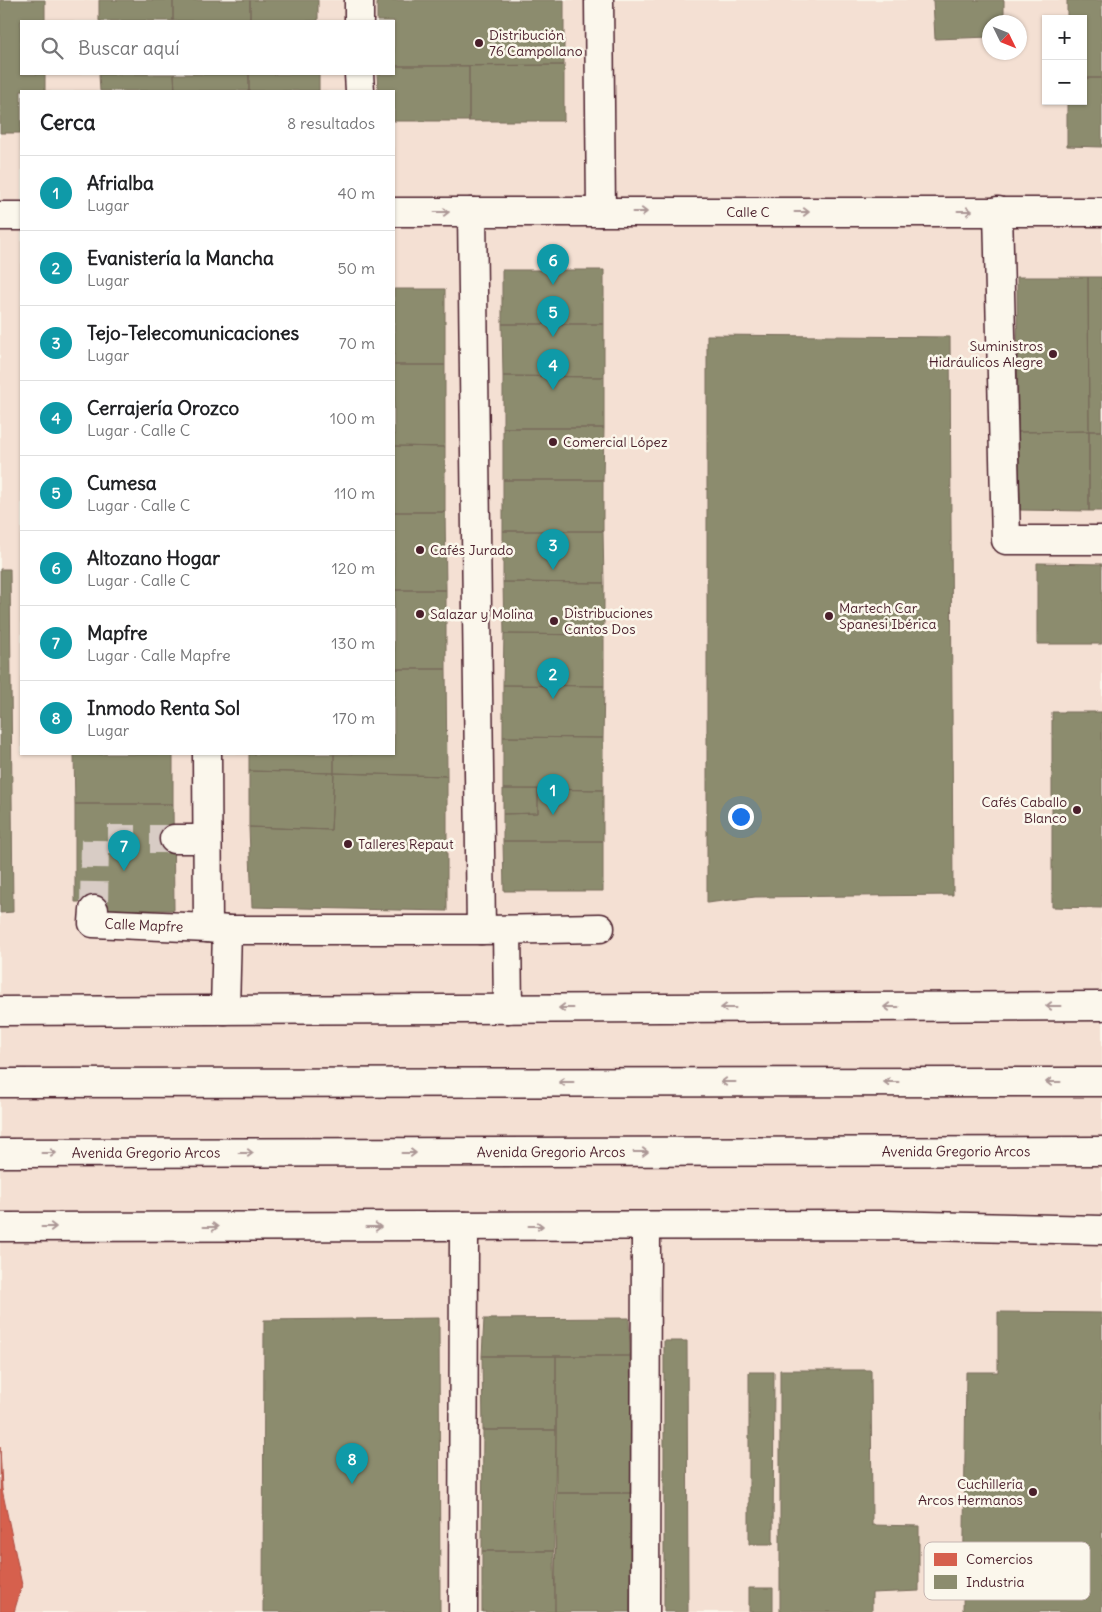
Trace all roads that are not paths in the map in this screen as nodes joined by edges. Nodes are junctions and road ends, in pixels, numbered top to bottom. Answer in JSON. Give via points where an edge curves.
{"nodes":[{"id":1,"x":359,"y":0,"type":"edge"},
{"id":2,"x":599,"y":0,"type":"edge"},
{"id":3,"x":359,"y":20,"type":"edge"},
{"id":4,"x":360,"y":75,"type":"edge"},
{"id":5,"x":360,"y":90,"type":"edge"},
{"id":6,"x":998,"y":211,"type":"junction"},
{"id":7,"x":395,"y":212,"type":"edge"},
{"id":8,"x":472,"y":212,"type":"junction"},
{"id":9,"x":601,"y":212,"type":"junction"},
{"id":10,"x":1102,"y":212,"type":"edge"},
{"id":11,"x":0,"y":216,"type":"edge"},
{"id":12,"x":20,"y":216,"type":"edge"},
{"id":13,"x":1102,"y":540,"type":"edge"},
{"id":14,"x":207,"y":755,"type":"edge"},
{"id":15,"x":208,"y":839,"type":"junction"},
{"id":16,"x":174,"y":840,"type":"tunnel mouth"},
{"id":17,"x":94,"y":910,"type":"tunnel mouth"},
{"id":18,"x":600,"y":928,"type":"dead end"},
{"id":19,"x":217,"y":929,"type":"junction"},
{"id":20,"x":494,"y":930,"type":"junction"},
{"id":21,"x":1102,"y":1006,"type":"edge"},
{"id":22,"x":508,"y":1009,"type":"junction"},
{"id":23,"x":225,"y":1010,"type":"junction"},
{"id":24,"x":0,"y":1011,"type":"edge"},
{"id":25,"x":1102,"y":1082,"type":"edge"},
{"id":26,"x":0,"y":1083,"type":"edge"},
{"id":27,"x":1102,"y":1151,"type":"edge"},
{"id":28,"x":0,"y":1153,"type":"edge"},
{"id":29,"x":464,"y":1226,"type":"junction"},
{"id":30,"x":646,"y":1226,"type":"junction"},
{"id":31,"x":0,"y":1227,"type":"edge"},
{"id":32,"x":1102,"y":1230,"type":"edge"},
{"id":33,"x":463,"y":1612,"type":"edge"},
{"id":34,"x":645,"y":1612,"type":"edge"}],
"edges":[{"from":1,"to":3,"type":"main road"},
{"from":2,"to":9,"type":"main road"},
{"from":4,"to":5,"type":"main road"},
{"from":9,"to":6,"type":"main road","name":"Calle C","one_way":true},
{"from":6,"to":10,"type":"main road","name":"Calle C"},
{"from":6,"to":13,"type":"main road","via":[[1006,540]]},
{"from":7,"to":8,"type":"main road","name":"Calle C","one_way":true},
{"from":8,"to":9,"type":"main road","name":"Calle C"},
{"from":8,"to":20,"type":"main road"},
{"from":11,"to":12,"type":"main road"},
{"from":14,"to":15,"type":"main road"},
{"from":15,"to":16,"type":"main road"},
{"from":15,"to":19,"type":"main road"},
{"from":17,"to":19,"type":"main road","name":"Calle Mapfre","via":[[93,924]]},
{"from":18,"to":20,"type":"main road"},
{"from":19,"to":20,"type":"main road"},
{"from":19,"to":23,"type":"main road"},
{"from":20,"to":22,"type":"main road"},
{"from":21,"to":22,"type":"main road","one_way":true},
{"from":22,"to":23,"type":"main road"},
{"from":23,"to":24,"type":"main road"},
{"from":25,"to":26,"type":"main road","one_way":true},
{"from":28,"to":27,"type":"main road","name":"Avenida Gregorio Arcos","one_way":true},
{"from":29,"to":30,"type":"main road","one_way":true},
{"from":31,"to":29,"type":"main road","one_way":true},
{"from":29,"to":33,"type":"main road"},
{"from":30,"to":32,"type":"main road","via":[[883,1225]]},
{"from":30,"to":34,"type":"main road"}]}
